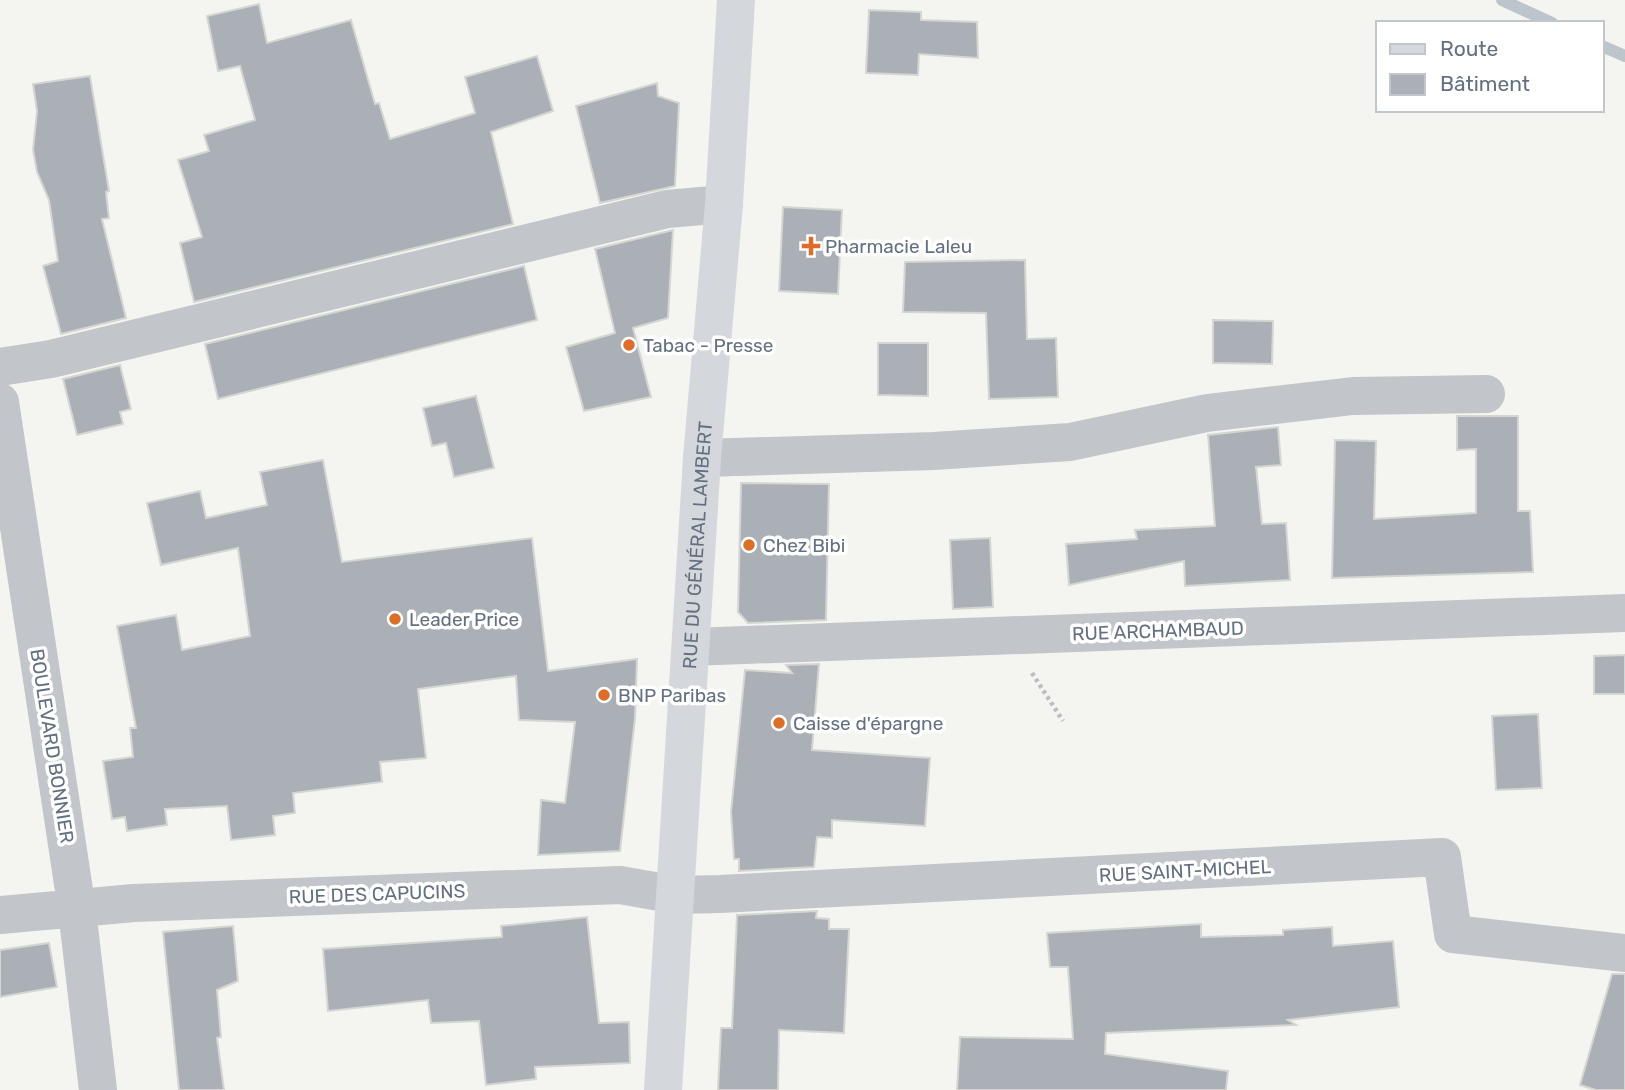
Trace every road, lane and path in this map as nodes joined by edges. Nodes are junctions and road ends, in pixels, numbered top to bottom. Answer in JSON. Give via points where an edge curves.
{"nodes":[{"id":1,"x":736,"y":0,"type":"edge"},
{"id":2,"x":724,"y":204,"type":"junction"},
{"id":3,"x":0,"y":367,"type":"edge"},
{"id":4,"x":1486,"y":394,"type":"dead end"},
{"id":5,"x":0,"y":402,"type":"edge"},
{"id":6,"x":702,"y":458,"type":"junction"},
{"id":7,"x":1625,"y":614,"type":"edge"},
{"id":8,"x":1009,"y":636,"type":"junction"},
{"id":9,"x":691,"y":647,"type":"junction"},
{"id":10,"x":1063,"y":722,"type":"dead end"},
{"id":11,"x":677,"y":895,"type":"junction"},
{"id":12,"x":77,"y":910,"type":"junction"},
{"id":13,"x":0,"y":915,"type":"edge"},
{"id":14,"x":1625,"y":953,"type":"edge"},
{"id":15,"x":98,"y":1090,"type":"edge"},
{"id":16,"x":663,"y":1090,"type":"edge"}],
"edges":[{"from":1,"to":2,"type":"main road","name":"RUE DU GÉNÉRAL LAMBERT"},
{"from":2,"to":3,"type":"street","via":[[667,209],[51,359]]},
{"from":2,"to":6,"type":"main road","name":"RUE DU GÉNÉRAL LAMBERT"},
{"from":4,"to":6,"type":"street","via":[[1353,396],[1207,413],[1070,442],[934,452]]},
{"from":5,"to":12,"type":"street","name":"BOULEVARD BONNIER"},
{"from":6,"to":9,"type":"main road","name":"RUE DU GÉNÉRAL LAMBERT"},
{"from":7,"to":8,"type":"street","name":"RUE ARCHAMBAUD"},
{"from":8,"to":9,"type":"street","name":"RUE ARCHAMBAUD"},
{"from":8,"to":10,"type":"path"},
{"from":9,"to":11,"type":"main road","name":"RUE DU GÉNÉRAL LAMBERT"},
{"from":11,"to":12,"type":"street","name":"RUE DES CAPUCINS","via":[[620,886],[134,903]]},
{"from":11,"to":14,"type":"street","name":"RUE SAINT-MICHEL","via":[[1442,858],[1453,934]]},
{"from":11,"to":16,"type":"main road","name":"RUE DU GÉNÉRAL LAMBERT"},
{"from":12,"to":13,"type":"street","name":"RUE DES CAPUCINS"},
{"from":12,"to":15,"type":"street","name":"BOULEVARD BONNIER"}]}
